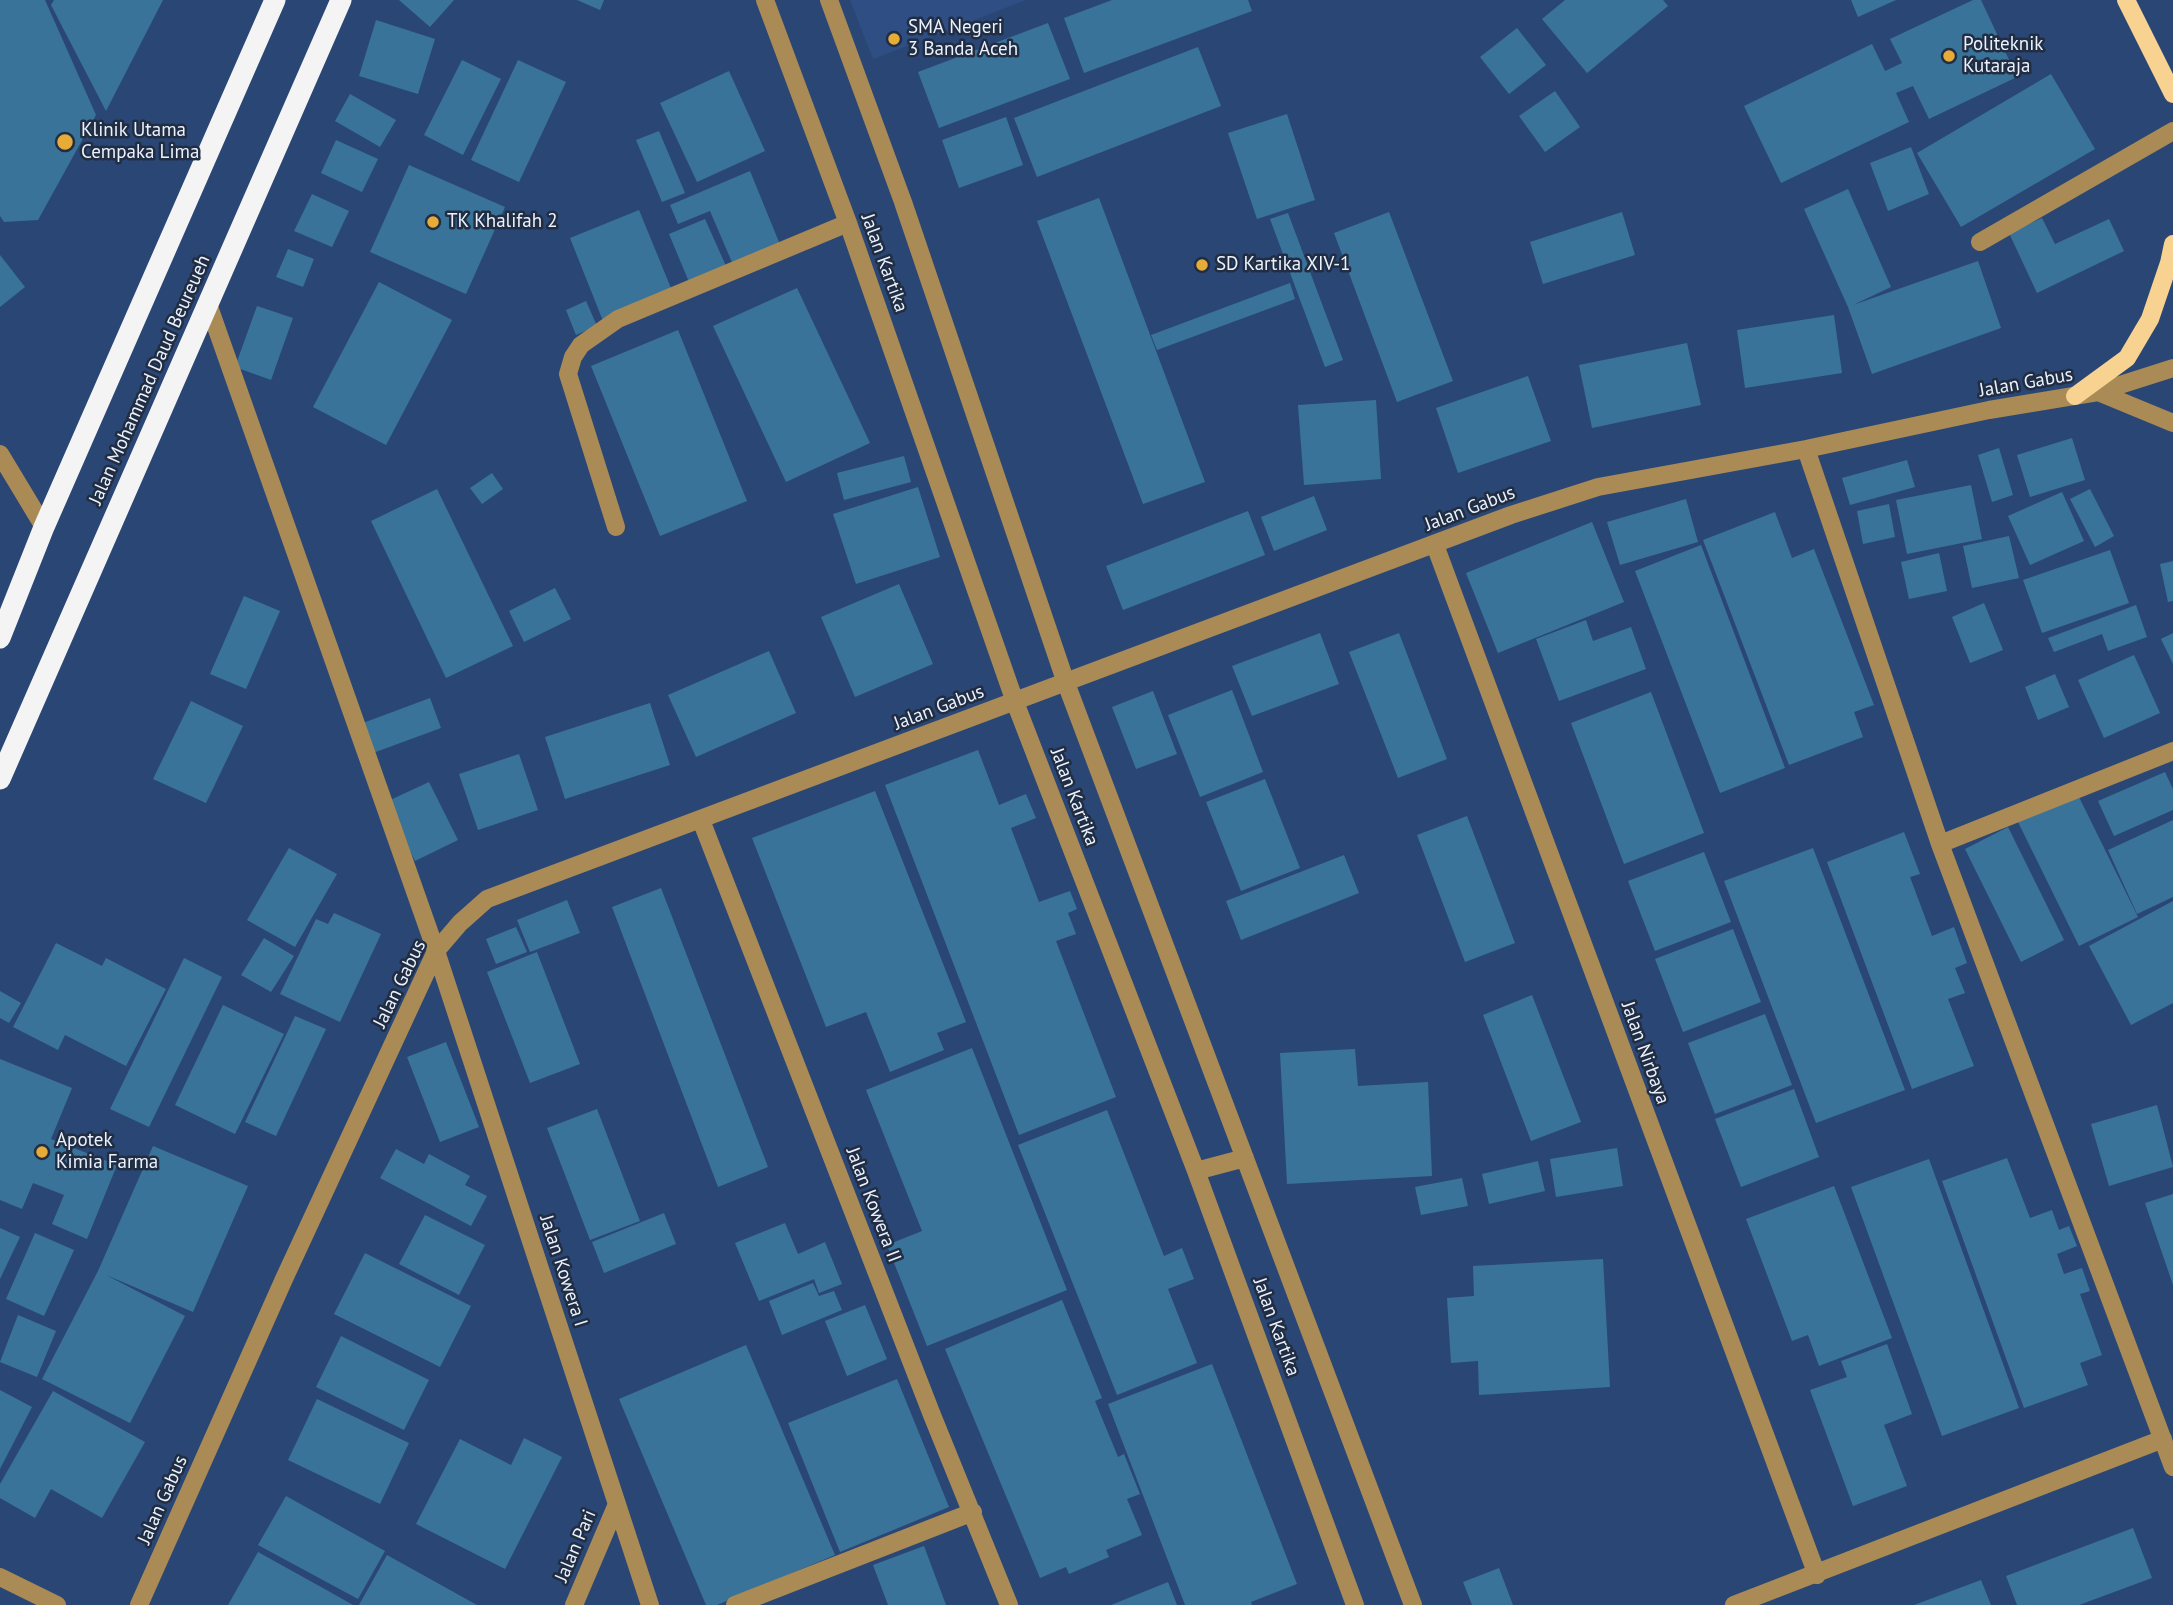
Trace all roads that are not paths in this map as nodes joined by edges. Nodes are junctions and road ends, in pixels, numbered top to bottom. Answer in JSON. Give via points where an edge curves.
{"nodes":[{"id":1,"x":275,"y":0,"type":"edge"},
{"id":2,"x":341,"y":0,"type":"edge"},
{"id":3,"x":765,"y":0,"type":"edge"},
{"id":4,"x":829,"y":0,"type":"edge"},
{"id":5,"x":2126,"y":0,"type":"edge"},
{"id":6,"x":2173,"y":93,"type":"edge"},
{"id":7,"x":2173,"y":131,"type":"edge"},
{"id":8,"x":848,"y":223,"type":"junction"},
{"id":9,"x":1980,"y":242,"type":"dead end"},
{"id":10,"x":2173,"y":243,"type":"edge"},
{"id":11,"x":208,"y":304,"type":"junction"},
{"id":12,"x":2173,"y":368,"type":"edge"},
{"id":13,"x":2098,"y":392,"type":"junction"},
{"id":14,"x":2076,"y":396,"type":"junction"},
{"id":15,"x":2173,"y":422,"type":"edge"},
{"id":16,"x":1807,"y":449,"type":"junction"},
{"id":17,"x":0,"y":454,"type":"edge"},
{"id":18,"x":44,"y":527,"type":"junction"},
{"id":19,"x":616,"y":527,"type":"dead end"},
{"id":20,"x":1434,"y":545,"type":"junction"},
{"id":21,"x":0,"y":638,"type":"edge"},
{"id":22,"x":1066,"y":683,"type":"junction"},
{"id":23,"x":1015,"y":702,"type":"junction"},
{"id":24,"x":2173,"y":751,"type":"edge"},
{"id":25,"x":0,"y":779,"type":"edge"},
{"id":26,"x":701,"y":820,"type":"junction"},
{"id":27,"x":1940,"y":844,"type":"junction"},
{"id":28,"x":436,"y":951,"type":"junction"},
{"id":29,"x":1245,"y":1158,"type":"junction"},
{"id":30,"x":1196,"y":1171,"type":"junction"},
{"id":31,"x":2163,"y":1439,"type":"junction"},
{"id":32,"x":2173,"y":1467,"type":"edge"},
{"id":33,"x":617,"y":1504,"type":"junction"},
{"id":34,"x":973,"y":1512,"type":"junction"},
{"id":35,"x":1817,"y":1575,"type":"junction"},
{"id":36,"x":0,"y":1577,"type":"edge"},
{"id":37,"x":57,"y":1605,"type":"edge"},
{"id":38,"x":138,"y":1605,"type":"edge"},
{"id":39,"x":574,"y":1605,"type":"edge"},
{"id":40,"x":650,"y":1605,"type":"edge"},
{"id":41,"x":736,"y":1605,"type":"edge"},
{"id":42,"x":1009,"y":1605,"type":"edge"},
{"id":43,"x":1355,"y":1605,"type":"edge"},
{"id":44,"x":1413,"y":1605,"type":"edge"},
{"id":45,"x":1734,"y":1605,"type":"edge"}],
"edges":[{"from":1,"to":18,"type":"highway","name":"Jalan Mohammad Daud Beureueh"},
{"from":2,"to":11,"type":"highway","name":"Jalan Mohammad Daud Beureueh"},
{"from":3,"to":8,"type":"street","name":"Jalan Kartika"},
{"from":4,"to":22,"type":"street","name":"Jalan Kartika","via":[[903,202]]},
{"from":5,"to":6,"type":"main road"},
{"from":7,"to":9,"type":"street"},
{"from":8,"to":19,"type":"street","via":[[618,319],[581,345],[568,374]]},
{"from":8,"to":23,"type":"street","name":"Jalan Kartika"},
{"from":10,"to":14,"type":"main road","via":[[2150,319],[2127,358]]},
{"from":11,"to":25,"type":"highway","name":"Jalan Mohammad Daud Beureueh"},
{"from":11,"to":28,"type":"street","name":"Jalan Kowera I"},
{"from":12,"to":13,"type":"street","name":"Jalan Gabus"},
{"from":13,"to":14,"type":"street","name":"Jalan Gabus"},
{"from":13,"to":15,"type":"street"},
{"from":14,"to":16,"type":"street","name":"Jalan Gabus"},
{"from":16,"to":20,"type":"street","name":"Jalan Gabus","via":[[1598,487],[1511,514]]},
{"from":16,"to":27,"type":"street"},
{"from":17,"to":18,"type":"street"},
{"from":18,"to":21,"type":"highway","name":"Jalan Mohammad Daud Beureueh"},
{"from":20,"to":22,"type":"street","name":"Jalan Gabus"},
{"from":20,"to":35,"type":"street","name":"Jalan Nirbaya"},
{"from":22,"to":23,"type":"street","name":"Jalan Gabus"},
{"from":22,"to":29,"type":"street","name":"Jalan Kartika"},
{"from":23,"to":26,"type":"street","name":"Jalan Gabus"},
{"from":23,"to":30,"type":"street","name":"Jalan Kartika"},
{"from":24,"to":27,"type":"street"},
{"from":26,"to":28,"type":"street","name":"Jalan Gabus","via":[[487,900]]},
{"from":26,"to":34,"type":"street","name":"Jalan Kowera II"},
{"from":27,"to":31,"type":"street"},
{"from":28,"to":33,"type":"street","name":"Jalan Kowera I"},
{"from":28,"to":38,"type":"street","name":"Jalan Gabus"},
{"from":29,"to":30,"type":"street"},
{"from":29,"to":44,"type":"street","name":"Jalan Kartika"},
{"from":30,"to":43,"type":"street","name":"Jalan Kartika"},
{"from":31,"to":32,"type":"street"},
{"from":31,"to":35,"type":"street"},
{"from":33,"to":39,"type":"street","name":"Jalan Pari"},
{"from":33,"to":40,"type":"street","name":"Jalan Kowera I"},
{"from":34,"to":41,"type":"street"},
{"from":34,"to":42,"type":"street","name":"Jalan Kowera II"},
{"from":35,"to":45,"type":"street"},
{"from":36,"to":37,"type":"street"}]}
